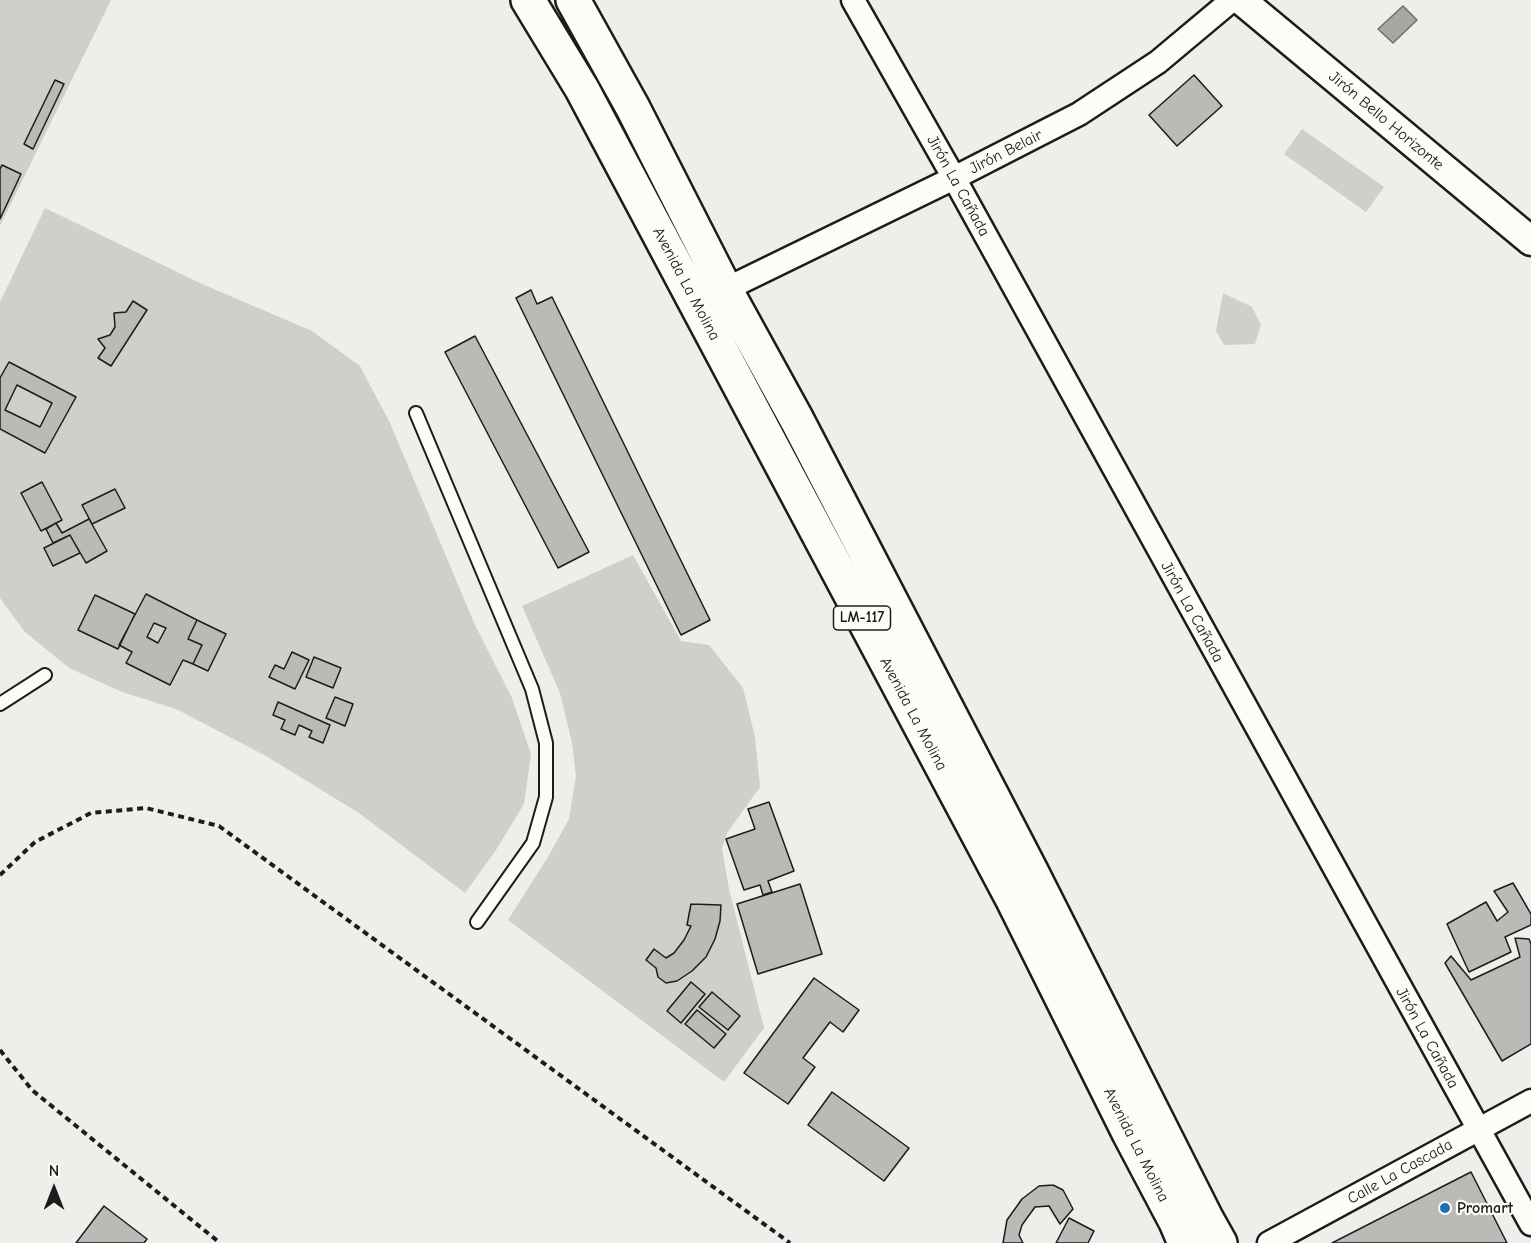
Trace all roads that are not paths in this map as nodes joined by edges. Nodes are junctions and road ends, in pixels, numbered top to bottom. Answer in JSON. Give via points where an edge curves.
{"nodes":[{"id":1,"x":528,"y":0,"type":"edge"},
{"id":2,"x":573,"y":0,"type":"edge"},
{"id":3,"x":853,"y":0,"type":"edge"},
{"id":4,"x":1232,"y":0,"type":"edge"},
{"id":5,"x":1241,"y":0,"type":"edge"},
{"id":6,"x":954,"y":178,"type":"junction"},
{"id":7,"x":1531,"y":242,"type":"edge"},
{"id":8,"x":711,"y":296,"type":"junction"},
{"id":9,"x":416,"y":413,"type":"dead end"},
{"id":10,"x":45,"y":675,"type":"dead end"},
{"id":11,"x":0,"y":704,"type":"edge"},
{"id":12,"x":477,"y":922,"type":"dead end"},
{"id":13,"x":1531,"y":1101,"type":"edge"},
{"id":14,"x":1477,"y":1129,"type":"junction"},
{"id":15,"x":1531,"y":1224,"type":"edge"},
{"id":16,"x":1185,"y":1243,"type":"edge"},
{"id":17,"x":1220,"y":1243,"type":"edge"},
{"id":18,"x":1269,"y":1243,"type":"edge"}],
"edges":[{"from":1,"to":8,"type":"main road","name":"Avenida La Molina","number":"LM-117"},
{"from":2,"to":8,"type":"main road","name":"Avenida La Molina","number":"LM-117","via":[[633,108]]},
{"from":3,"to":6,"type":"street","name":"Jirón La Cañada"},
{"from":4,"to":6,"type":"street","name":"Jirón Belair","via":[[1158,62],[1079,114]]},
{"from":5,"to":7,"type":"street","name":"Jirón Bello Horizonte"},
{"from":6,"to":8,"type":"street","name":"Jirón Belair"},
{"from":6,"to":14,"type":"street","name":"Jirón La Cañada"},
{"from":8,"to":16,"type":"main road","name":"Avenida La Molina","number":"LM-117"},
{"from":8,"to":17,"type":"main road","name":"Avenida La Molina","number":"LM-117","via":[[797,420]]},
{"from":9,"to":12,"type":"lane","via":[[532,688],[546,743],[546,797],[533,843]]},
{"from":10,"to":11,"type":"lane"},
{"from":13,"to":14,"type":"street","name":"Calle La Cascada"},
{"from":14,"to":15,"type":"street","name":"Jirón La Cañada"},
{"from":14,"to":18,"type":"street","name":"Calle La Cascada"}]}
